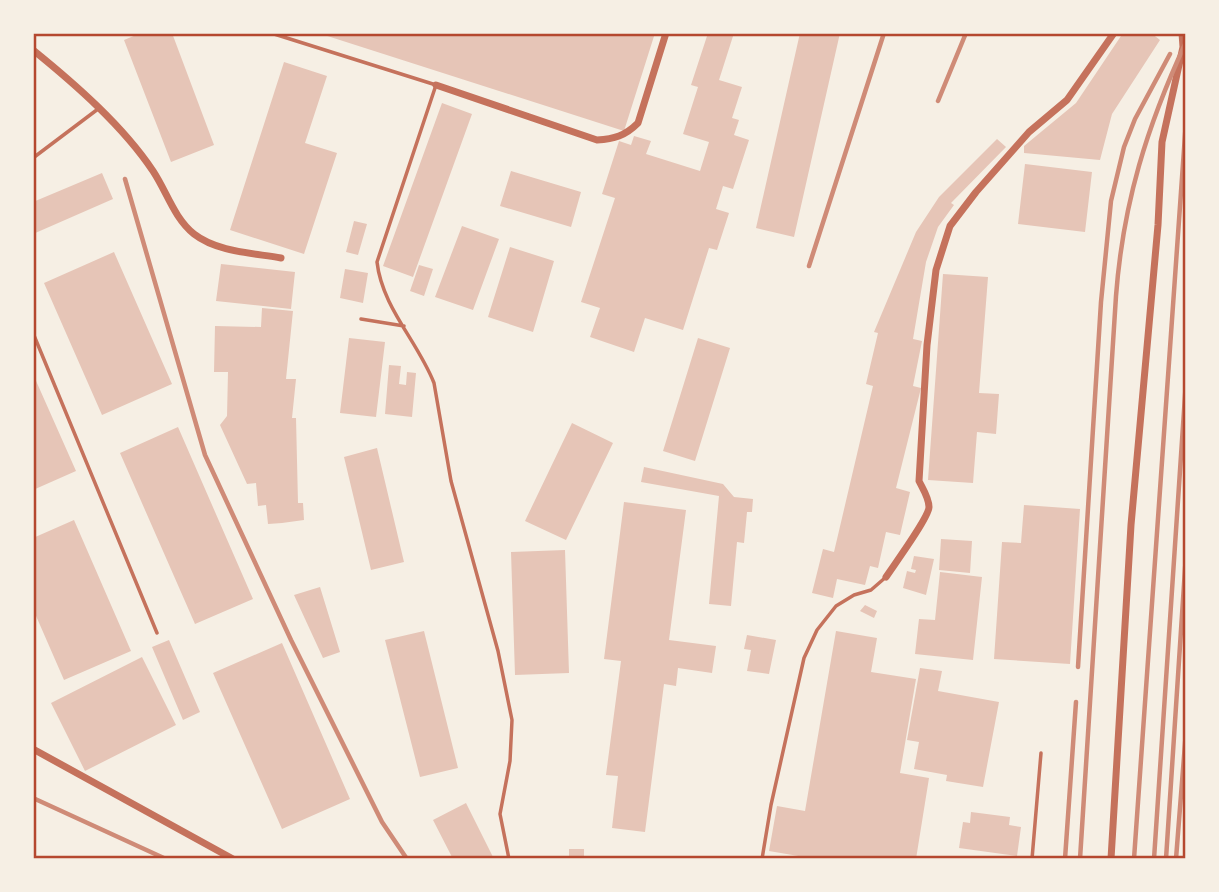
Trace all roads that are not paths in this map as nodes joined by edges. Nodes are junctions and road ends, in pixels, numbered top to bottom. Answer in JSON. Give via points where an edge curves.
{"nodes":[{"id":1,"x":271,"y":33,"type":"edge"},
{"id":2,"x":666,"y":33,"type":"edge"},
{"id":3,"x":1114,"y":33,"type":"edge"},
{"id":4,"x":1182,"y":33,"type":"edge"},
{"id":5,"x":33,"y":50,"type":"edge"},
{"id":6,"x":436,"y":85,"type":"junction"},
{"id":7,"x":97,"y":109,"type":"junction"},
{"id":8,"x":33,"y":158,"type":"edge"},
{"id":9,"x":281,"y":258,"type":"dead end"},
{"id":10,"x":361,"y":319,"type":"dead end"},
{"id":11,"x":404,"y":326,"type":"junction"},
{"id":12,"x":33,"y":333,"type":"edge"},
{"id":13,"x":886,"y":577,"type":"joint"},
{"id":14,"x":157,"y":633,"type":"dead end"},
{"id":15,"x":33,"y":749,"type":"edge"},
{"id":16,"x":1041,"y":753,"type":"dead end"},
{"id":17,"x":37,"y":859,"type":"edge"},
{"id":18,"x":50,"y":859,"type":"edge"},
{"id":19,"x":233,"y":859,"type":"edge"},
{"id":20,"x":509,"y":859,"type":"edge"},
{"id":21,"x":762,"y":859,"type":"edge"},
{"id":22,"x":1032,"y":859,"type":"edge"},
{"id":23,"x":1111,"y":859,"type":"edge"}],
"edges":[{"from":1,"to":6,"type":"lane"},
{"from":2,"to":6,"type":"street","via":[[638,123],[615,139],[597,140]]},
{"from":3,"to":13,"type":"street","via":[[1068,100],[1029,132],[950,226],[936,270],[926,358],[919,481],[929,508]]},
{"from":4,"to":23,"type":"street","via":[[1183,47],[1162,142],[1130,525]]},
{"from":5,"to":7,"type":"street"},
{"from":6,"to":11,"type":"lane","via":[[377,262],[393,310]]},
{"from":7,"to":8,"type":"lane"},
{"from":7,"to":9,"type":"street","via":[[137,150],[181,222],[195,235],[214,245]]},
{"from":10,"to":11,"type":"lane"},
{"from":11,"to":20,"type":"lane","via":[[433,383],[451,481],[512,720],[500,814]]},
{"from":12,"to":14,"type":"lane"},
{"from":13,"to":21,"type":"lane","via":[[871,590],[836,606],[817,630],[804,658]]},
{"from":15,"to":19,"type":"street"},
{"from":16,"to":22,"type":"lane"},
{"from":17,"to":18,"type":"lane"}]}
